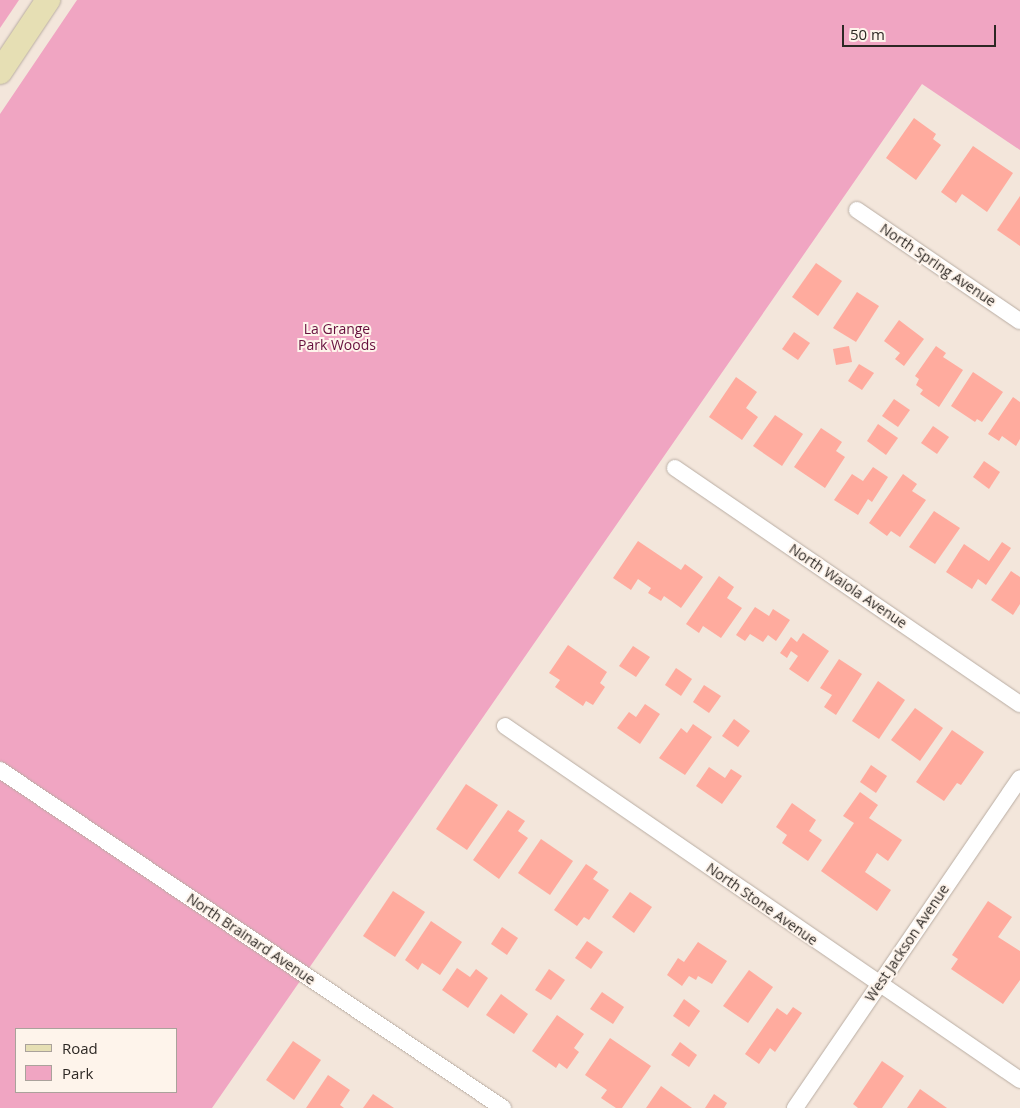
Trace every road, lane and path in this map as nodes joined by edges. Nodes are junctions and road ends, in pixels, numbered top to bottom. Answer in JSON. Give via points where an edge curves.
{"nodes":[{"id":1,"x":48,"y":0,"type":"edge"},
{"id":2,"x":0,"y":72,"type":"edge"},
{"id":3,"x":856,"y":210,"type":"dead end"},
{"id":4,"x":1020,"y":321,"type":"edge"},
{"id":5,"x":675,"y":468,"type":"dead end"},
{"id":6,"x":1020,"y":704,"type":"edge"},
{"id":7,"x":505,"y":726,"type":"dead end"},
{"id":8,"x":0,"y":770,"type":"edge"},
{"id":9,"x":1020,"y":778,"type":"edge"},
{"id":10,"x":879,"y":985,"type":"junction"},
{"id":11,"x":1020,"y":1080,"type":"edge"},
{"id":12,"x":504,"y":1108,"type":"edge"},
{"id":13,"x":794,"y":1108,"type":"edge"}],
"edges":[{"from":1,"to":2,"type":"main road"},
{"from":3,"to":4,"type":"street","name":"North Spring Avenue"},
{"from":5,"to":6,"type":"street","name":"North Waiola Avenue"},
{"from":7,"to":10,"type":"street","name":"North Stone Avenue"},
{"from":8,"to":12,"type":"street","name":"North Brainard Avenue"},
{"from":9,"to":10,"type":"street","name":"West Jackson Avenue"},
{"from":10,"to":11,"type":"street","name":"North Stone Avenue"},
{"from":10,"to":13,"type":"street","name":"West Jackson Avenue"}]}
